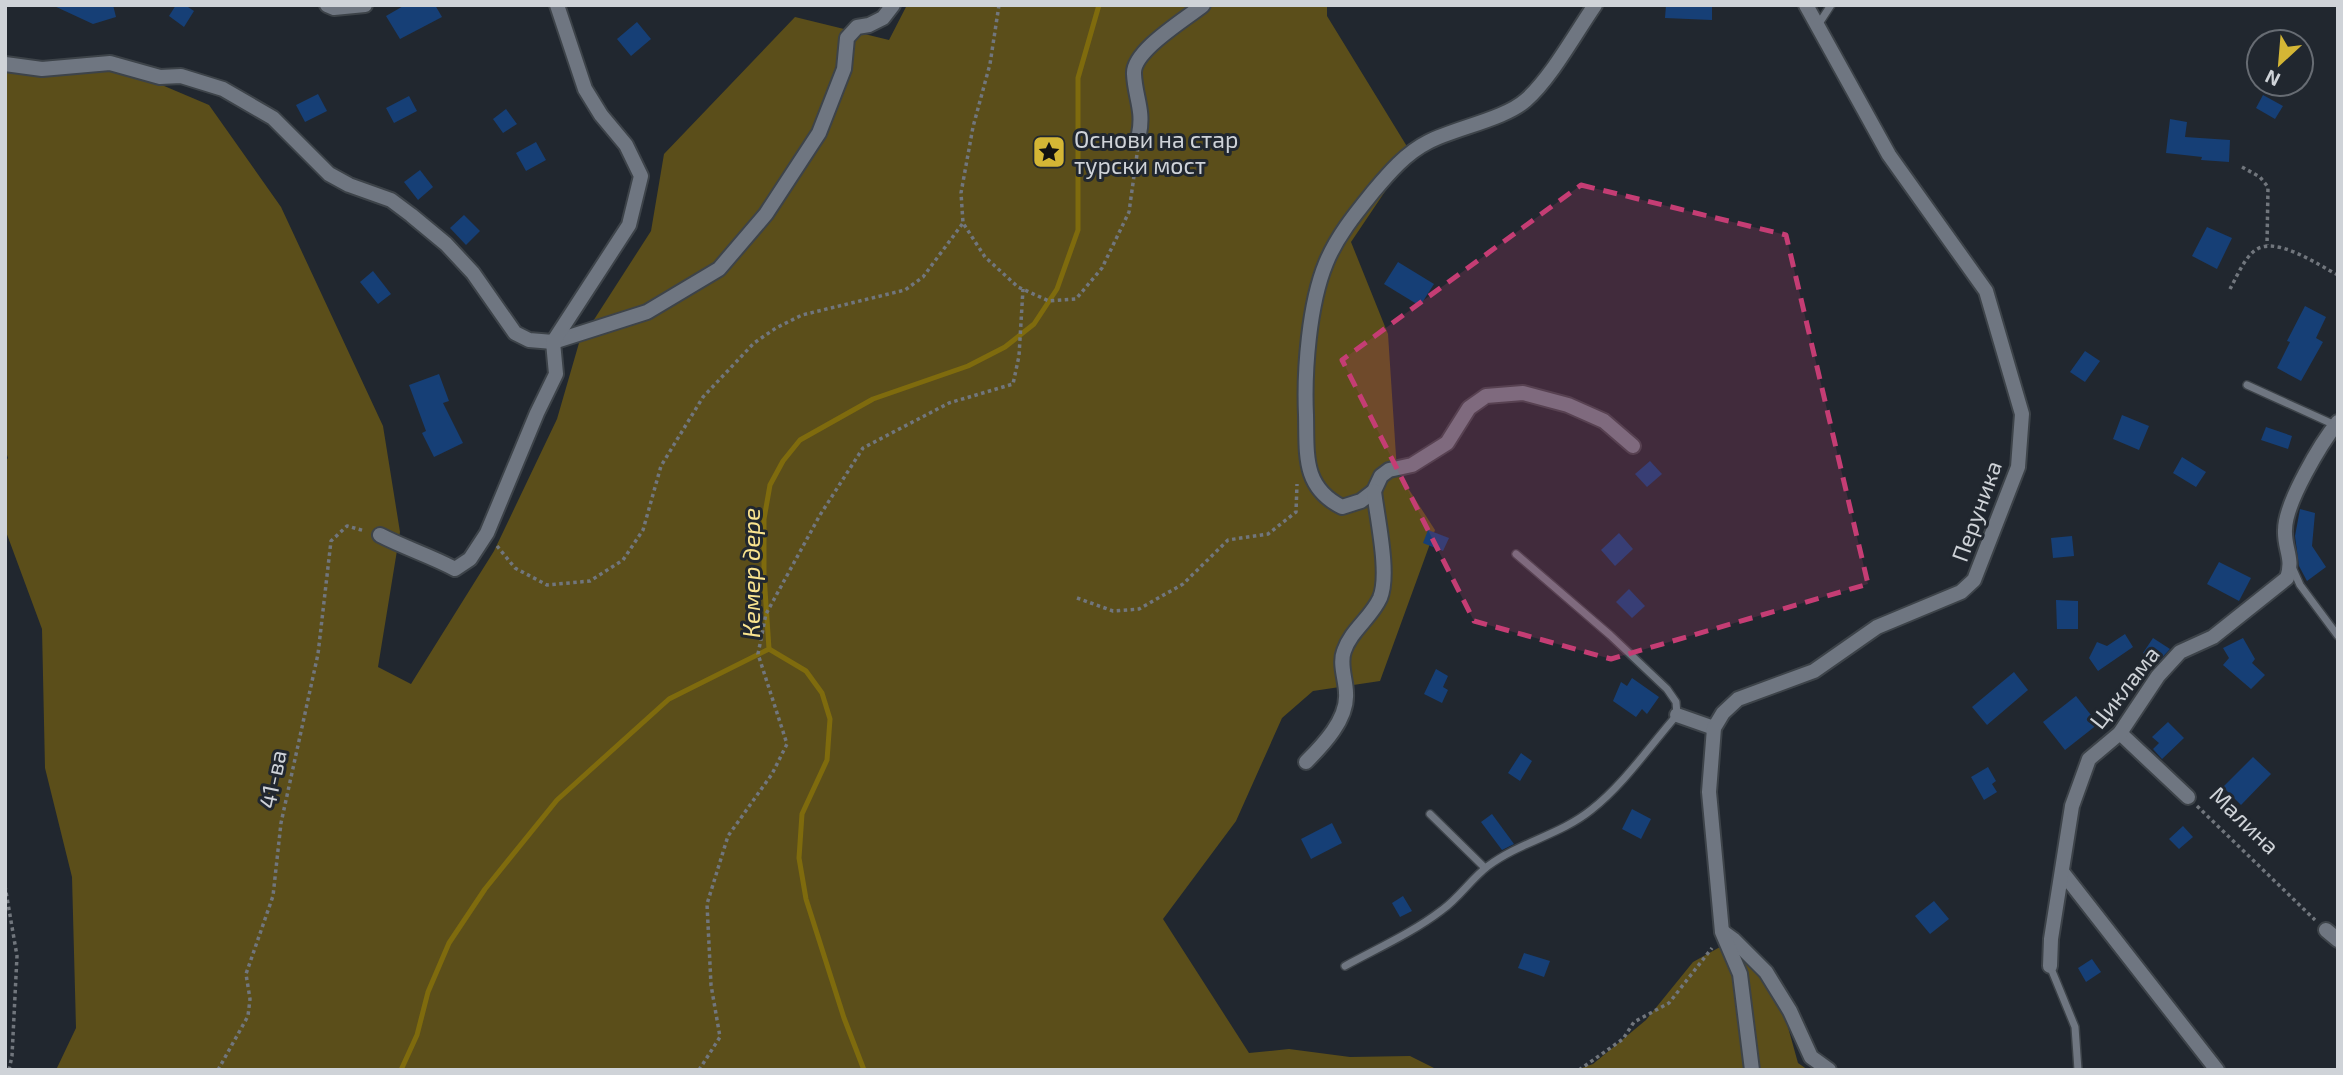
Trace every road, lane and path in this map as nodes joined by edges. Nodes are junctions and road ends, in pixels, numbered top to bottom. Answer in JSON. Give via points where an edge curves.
{"nodes":[{"id":1,"x":327,"y":5,"type":"edge"},
{"id":2,"x":365,"y":5,"type":"edge"},
{"id":3,"x":557,"y":5,"type":"edge"},
{"id":4,"x":893,"y":5,"type":"edge"},
{"id":5,"x":999,"y":5,"type":"edge"},
{"id":6,"x":1203,"y":5,"type":"edge"},
{"id":7,"x":1595,"y":5,"type":"edge"},
{"id":8,"x":1806,"y":5,"type":"edge"},
{"id":9,"x":1831,"y":5,"type":"edge"},
{"id":10,"x":1818,"y":26,"type":"junction"},
{"id":11,"x":5,"y":64,"type":"edge"},
{"id":12,"x":1139,"y":134,"type":"joint"},
{"id":13,"x":2242,"y":167,"type":"dead end"},
{"id":14,"x":963,"y":223,"type":"junction"},
{"id":15,"x":2267,"y":245,"type":"junction"},
{"id":16,"x":2338,"y":275,"type":"edge"},
{"id":17,"x":1023,"y":289,"type":"junction"},
{"id":18,"x":2230,"y":289,"type":"dead end"},
{"id":19,"x":553,"y":342,"type":"junction"},
{"id":20,"x":2247,"y":385,"type":"dead end"},
{"id":21,"x":2336,"y":424,"type":"edge"},
{"id":22,"x":1633,"y":446,"type":"dead end"},
{"id":23,"x":1297,"y":482,"type":"dead end"},
{"id":24,"x":1374,"y":491,"type":"junction"},
{"id":25,"x":487,"y":533,"type":"junction"},
{"id":26,"x":380,"y":535,"type":"joint"},
{"id":27,"x":1516,"y":554,"type":"dead end"},
{"id":28,"x":2291,"y":565,"type":"junction"},
{"id":29,"x":1077,"y":597,"type":"dead end"},
{"id":30,"x":2338,"y":636,"type":"edge"},
{"id":31,"x":1676,"y":715,"type":"junction"},
{"id":32,"x":1714,"y":729,"type":"junction"},
{"id":33,"x":2120,"y":733,"type":"junction"},
{"id":34,"x":1306,"y":762,"type":"dead end"},
{"id":35,"x":2188,"y":797,"type":"joint"},
{"id":36,"x":1430,"y":814,"type":"dead end"},
{"id":37,"x":1485,"y":868,"type":"junction"},
{"id":38,"x":2063,"y":873,"type":"junction"},
{"id":39,"x":5,"y":886,"type":"edge"},
{"id":40,"x":2326,"y":930,"type":"joint"},
{"id":41,"x":1722,"y":932,"type":"junction"},
{"id":42,"x":2338,"y":940,"type":"edge"},
{"id":43,"x":1345,"y":965,"type":"dead end"},
{"id":44,"x":2050,"y":966,"type":"joint"},
{"id":45,"x":9,"y":1070,"type":"edge"},
{"id":46,"x":218,"y":1070,"type":"edge"},
{"id":47,"x":699,"y":1070,"type":"edge"},
{"id":48,"x":1578,"y":1070,"type":"edge"},
{"id":49,"x":1752,"y":1070,"type":"edge"},
{"id":50,"x":1829,"y":1070,"type":"edge"},
{"id":51,"x":2078,"y":1070,"type":"edge"},
{"id":52,"x":2217,"y":1070,"type":"edge"}],
"edges":[{"from":1,"to":2,"type":"street"},
{"from":3,"to":19,"type":"street","via":[[586,89],[626,145],[641,176],[629,225]]},
{"from":4,"to":19,"type":"street","via":[[883,18],[857,27],[847,38],[844,69],[819,133],[766,214],[719,270],[647,312]]},
{"from":5,"to":14,"type":"path","via":[[961,193]]},
{"from":6,"to":12,"type":"street","via":[[1142,54],[1133,70],[1142,119]]},
{"from":7,"to":24,"type":"street","via":[[1525,101],[1425,143],[1392,169],[1344,229],[1326,262],[1315,300],[1305,390],[1307,465],[1327,499],[1342,506],[1361,501]]},
{"from":8,"to":10,"type":"street","name":"Перуника"},
{"from":9,"to":10,"type":"lane"},
{"from":10,"to":32,"type":"street","name":"Перуника","via":[[1889,155],[1986,291],[2022,414],[2018,467],[1981,568],[1961,592],[1877,627],[1814,671],[1738,699]]},
{"from":11,"to":19,"type":"street","via":[[42,69],[110,63],[223,89],[274,118],[328,174],[391,200],[420,222],[473,273],[515,333],[529,340]]},
{"from":12,"to":17,"type":"path","via":[[1129,212],[1102,268],[1076,299],[1049,301]]},
{"from":13,"to":15,"type":"path","via":[[2268,187]]},
{"from":14,"to":17,"type":"path","via":[[985,257]]},
{"from":14,"to":25,"type":"path","via":[[923,277],[905,290],[802,315],[754,343],[703,397],[661,466],[643,530],[623,560],[590,581],[547,585],[515,568]]},
{"from":15,"to":16,"type":"path","via":[[2289,250]]},
{"from":15,"to":18,"type":"path","via":[[2253,251]]},
{"from":17,"to":47,"type":"path","via":[[1013,384],[949,403],[863,448],[766,614],[758,654],[787,744],[772,774],[728,836],[707,904],[711,985],[720,1037]]},
{"from":19,"to":25,"type":"street","via":[[556,374]]},
{"from":20,"to":21,"type":"lane"},
{"from":21,"to":28,"type":"street","via":[[2291,500],[2285,530]]},
{"from":22,"to":24,"type":"street","via":[[1604,421],[1568,404],[1523,393],[1486,396],[1469,408],[1447,443],[1412,465],[1389,470]]},
{"from":23,"to":29,"type":"path","via":[[1296,512],[1268,534],[1228,540],[1183,584],[1139,609],[1113,611]]},
{"from":24,"to":34,"type":"street","via":[[1385,576],[1381,597],[1343,653],[1347,696],[1340,717],[1324,745]]},
{"from":25,"to":26,"type":"street","via":[[470,559],[456,569]]},
{"from":26,"to":46,"type":"path","name":"41-ва","via":[[347,526],[331,541],[318,654],[285,803],[273,896],[246,974],[248,1016]]},
{"from":27,"to":31,"type":"lane","via":[[1667,689],[1676,702]]},
{"from":28,"to":30,"type":"lane","via":[[2300,585]]},
{"from":28,"to":33,"type":"street","name":"Циклама","via":[[2287,578],[2213,637],[2180,652]]},
{"from":31,"to":32,"type":"street"},
{"from":31,"to":37,"type":"lane","via":[[1590,811]]},
{"from":32,"to":41,"type":"street","via":[[1709,792]]},
{"from":33,"to":35,"type":"street","name":"Малина"},
{"from":33,"to":38,"type":"street","name":"Циклама","via":[[2089,760],[2080,781]]},
{"from":35,"to":40,"type":"path","name":"Малина"},
{"from":36,"to":37,"type":"lane"},
{"from":37,"to":43,"type":"lane","via":[[1444,909]]},
{"from":38,"to":44,"type":"street","name":"Циклама"},
{"from":38,"to":52,"type":"street"},
{"from":39,"to":45,"type":"path","via":[[17,956]]},
{"from":40,"to":42,"type":"street"},
{"from":41,"to":48,"type":"path","via":[[1669,1003],[1634,1022],[1623,1039]]},
{"from":41,"to":49,"type":"street","via":[[1740,974]]},
{"from":41,"to":50,"type":"street","via":[[1766,972],[1811,1057]]},
{"from":44,"to":51,"type":"lane","name":"Циклама","via":[[2075,1027]]}]}
